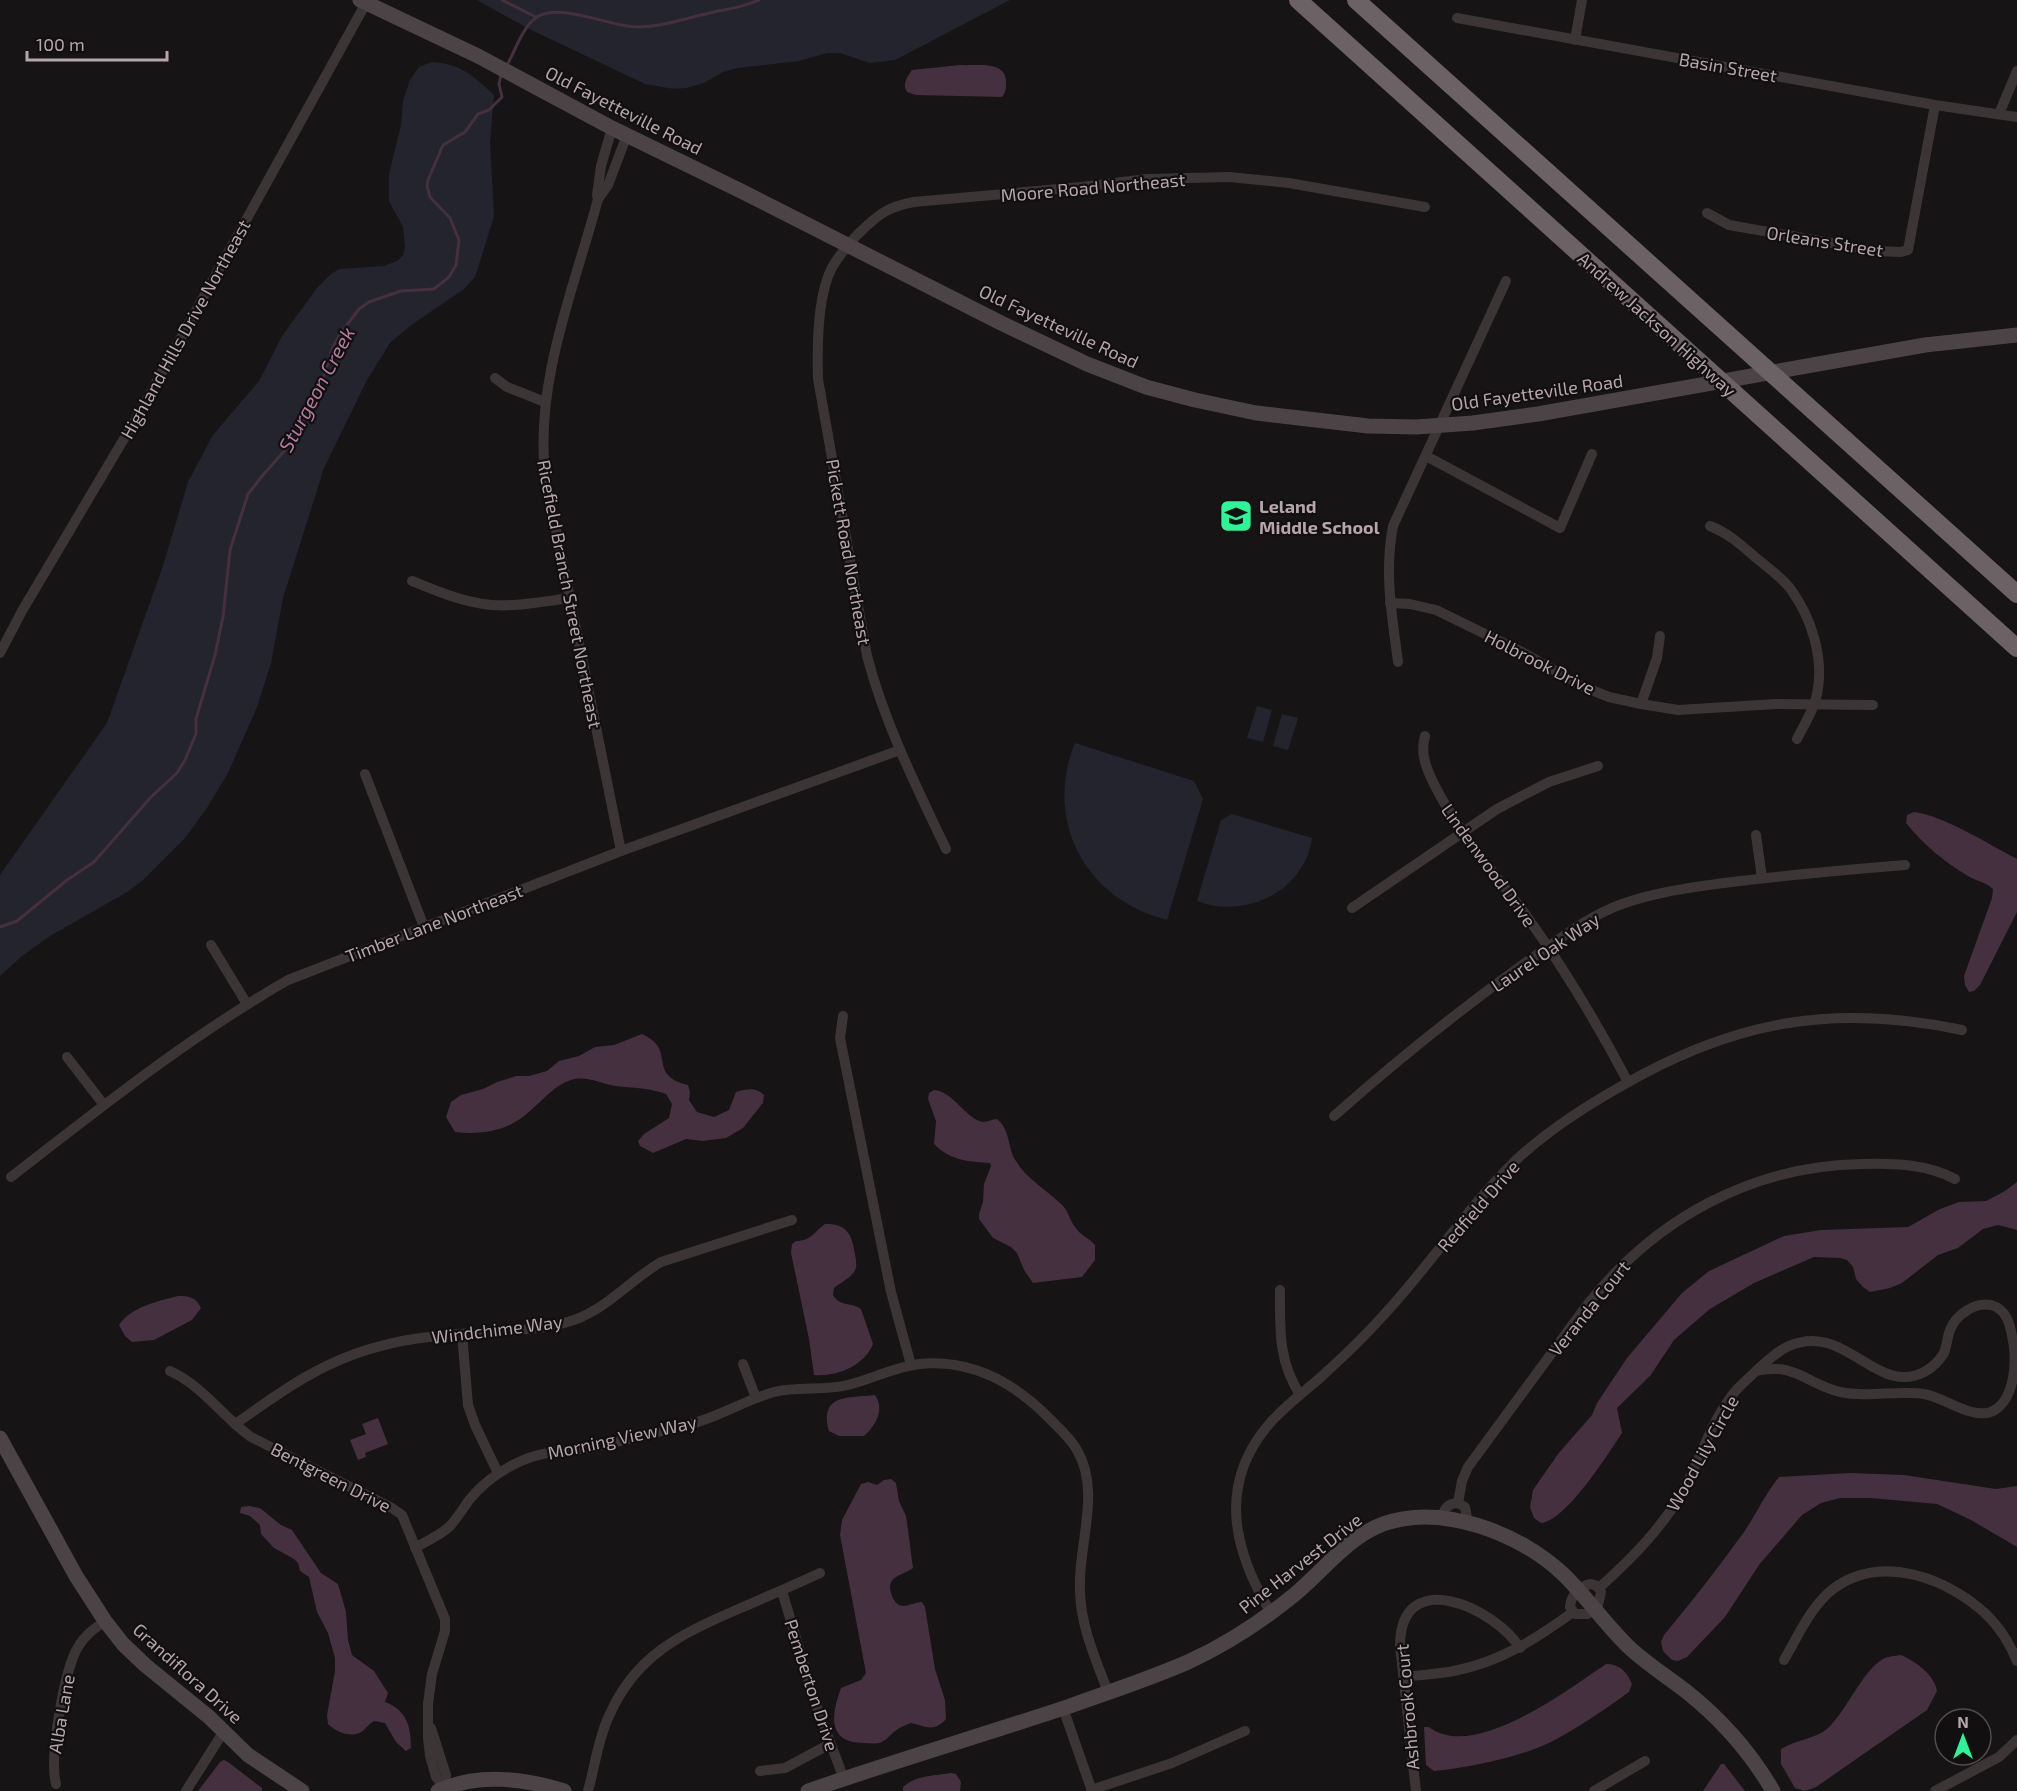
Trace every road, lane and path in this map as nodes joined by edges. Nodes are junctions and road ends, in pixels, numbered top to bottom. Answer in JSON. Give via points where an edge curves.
{"nodes":[{"id":1,"x":1298,"y":0,"type":"edge"},
{"id":2,"x":1356,"y":0,"type":"edge"},
{"id":3,"x":1582,"y":0,"type":"edge"},
{"id":4,"x":363,"y":1,"type":"edge"},
{"id":5,"x":1457,"y":18,"type":"dead end"},
{"id":6,"x":1575,"y":40,"type":"junction"},
{"id":7,"x":2017,"y":71,"type":"edge"},
{"id":8,"x":1935,"y":105,"type":"junction"},
{"id":9,"x":1999,"y":114,"type":"junction"},
{"id":10,"x":2017,"y":117,"type":"edge"},
{"id":11,"x":612,"y":128,"type":"junction"},
{"id":12,"x":627,"y":135,"type":"junction"},
{"id":13,"x":598,"y":199,"type":"junction"},
{"id":14,"x":1425,"y":207,"type":"dead end"},
{"id":15,"x":1707,"y":213,"type":"dead end"},
{"id":16,"x":846,"y":245,"type":"junction"},
{"id":17,"x":1506,"y":281,"type":"dead end"},
{"id":18,"x":2017,"y":335,"type":"edge"},
{"id":19,"x":495,"y":378,"type":"dead end"},
{"id":20,"x":545,"y":402,"type":"junction"},
{"id":21,"x":1439,"y":425,"type":"junction"},
{"id":22,"x":1592,"y":454,"type":"dead end"},
{"id":23,"x":1426,"y":456,"type":"junction"},
{"id":24,"x":1710,"y":526,"type":"dead end"},
{"id":25,"x":412,"y":581,"type":"dead end"},
{"id":26,"x":2017,"y":594,"type":"edge"},
{"id":27,"x":571,"y":598,"type":"junction"},
{"id":28,"x":1390,"y":603,"type":"junction"},
{"id":29,"x":1660,"y":636,"type":"dead end"},
{"id":30,"x":2017,"y":648,"type":"edge"},
{"id":31,"x":0,"y":652,"type":"edge"},
{"id":32,"x":1398,"y":662,"type":"dead end"},
{"id":33,"x":1641,"y":704,"type":"junction"},
{"id":34,"x":1814,"y":704,"type":"junction"},
{"id":35,"x":1873,"y":705,"type":"dead end"},
{"id":36,"x":1425,"y":736,"type":"dead end"},
{"id":37,"x":1797,"y":739,"type":"dead end"},
{"id":38,"x":900,"y":750,"type":"junction"},
{"id":39,"x":1598,"y":766,"type":"dead end"},
{"id":40,"x":365,"y":774,"type":"dead end"},
{"id":41,"x":1463,"y":830,"type":"junction"},
{"id":42,"x":1756,"y":836,"type":"dead end"},
{"id":43,"x":946,"y":849,"type":"dead end"},
{"id":44,"x":621,"y":851,"type":"junction"},
{"id":45,"x":1905,"y":866,"type":"dead end"},
{"id":46,"x":1762,"y":878,"type":"junction"},
{"id":47,"x":1352,"y":908,"type":"dead end"},
{"id":48,"x":424,"y":927,"type":"junction"},
{"id":49,"x":211,"y":945,"type":"dead end"},
{"id":50,"x":1548,"y":947,"type":"junction"},
{"id":51,"x":247,"y":1004,"type":"junction"},
{"id":52,"x":843,"y":1016,"type":"dead end"},
{"id":53,"x":1962,"y":1030,"type":"dead end"},
{"id":54,"x":67,"y":1057,"type":"dead end"},
{"id":55,"x":1628,"y":1082,"type":"junction"},
{"id":56,"x":104,"y":1105,"type":"junction"},
{"id":57,"x":1334,"y":1116,"type":"dead end"},
{"id":58,"x":11,"y":1177,"type":"dead end"},
{"id":59,"x":1955,"y":1179,"type":"dead end"},
{"id":60,"x":792,"y":1220,"type":"dead end"},
{"id":61,"x":1280,"y":1290,"type":"dead end"},
{"id":62,"x":462,"y":1334,"type":"junction"},
{"id":63,"x":743,"y":1364,"type":"dead end"},
{"id":64,"x":911,"y":1365,"type":"junction"},
{"id":65,"x":170,"y":1371,"type":"dead end"},
{"id":66,"x":1756,"y":1371,"type":"junction"},
{"id":67,"x":1300,"y":1395,"type":"junction"},
{"id":68,"x":756,"y":1398,"type":"junction"},
{"id":69,"x":235,"y":1424,"type":"junction"},
{"id":70,"x":0,"y":1438,"type":"edge"},
{"id":71,"x":498,"y":1473,"type":"junction"},
{"id":72,"x":1458,"y":1503,"type":"junction"},
{"id":73,"x":1441,"y":1519,"type":"junction"},
{"id":74,"x":1468,"y":1523,"type":"junction"},
{"id":75,"x":415,"y":1548,"type":"junction"},
{"id":76,"x":820,"y":1573,"type":"dead end"},
{"id":77,"x":1599,"y":1588,"type":"junction"},
{"id":78,"x":1578,"y":1590,"type":"junction"},
{"id":79,"x":782,"y":1591,"type":"junction"},
{"id":80,"x":1594,"y":1609,"type":"junction"},
{"id":81,"x":1573,"y":1612,"type":"junction"},
{"id":82,"x":1272,"y":1613,"type":"junction"},
{"id":83,"x":105,"y":1621,"type":"junction"},
{"id":84,"x":1520,"y":1648,"type":"junction"},
{"id":85,"x":1784,"y":1660,"type":"dead end"},
{"id":86,"x":2017,"y":1661,"type":"edge"},
{"id":87,"x":1404,"y":1677,"type":"junction"},
{"id":88,"x":1107,"y":1692,"type":"junction"},
{"id":89,"x":1064,"y":1708,"type":"junction"},
{"id":90,"x":224,"y":1731,"type":"junction"},
{"id":91,"x":1245,"y":1731,"type":"dead end"},
{"id":92,"x":2017,"y":1740,"type":"edge"},
{"id":93,"x":830,"y":1744,"type":"junction"},
{"id":94,"x":1644,"y":1761,"type":"dead end"},
{"id":95,"x":760,"y":1771,"type":"dead end"},
{"id":96,"x":844,"y":1779,"type":"junction"},
{"id":97,"x":56,"y":1784,"type":"dead end"},
{"id":98,"x":441,"y":1789,"type":"edge"},
{"id":99,"x":1091,"y":1790,"type":"edge"},
{"id":100,"x":186,"y":1791,"type":"edge"},
{"id":101,"x":302,"y":1791,"type":"edge"},
{"id":102,"x":564,"y":1791,"type":"edge"},
{"id":103,"x":588,"y":1791,"type":"edge"},
{"id":104,"x":808,"y":1791,"type":"edge"},
{"id":105,"x":1416,"y":1791,"type":"edge"},
{"id":106,"x":1594,"y":1791,"type":"edge"},
{"id":107,"x":1773,"y":1791,"type":"edge"},
{"id":108,"x":1935,"y":1791,"type":"edge"}],
"edges":[{"from":1,"to":30,"type":"highway","name":"Andrew Jackson Highway"},
{"from":2,"to":26,"type":"highway"},
{"from":3,"to":6,"type":"street"},
{"from":4,"to":11,"type":"street","name":"Old Fayetteville Road","via":[[478,56]]},
{"from":4,"to":31,"type":"street","name":"Highland Hills Drive Northeast","via":[[147,400]]},
{"from":5,"to":6,"type":"street","name":"Basin Street"},
{"from":6,"to":8,"type":"street","name":"Basin Street"},
{"from":7,"to":9,"type":"street"},
{"from":8,"to":9,"type":"street","name":"Basin Street"},
{"from":8,"to":15,"type":"street","name":"Orleans Street","via":[[1908,250],[1877,251],[1729,225]]},
{"from":9,"to":10,"type":"street","name":"Basin Street"},
{"from":11,"to":12,"type":"street","name":"Old Fayetteville Road"},
{"from":11,"to":13,"type":"street","name":"Ricefield Branch Street Northeast","via":[[600,166]]},
{"from":12,"to":13,"type":"street","name":"Ricefield Branch Street Northeast","via":[[608,185]]},
{"from":12,"to":16,"type":"street","name":"Old Fayetteville Road"},
{"from":13,"to":20,"type":"street","name":"Ricefield Branch Street Northeast","via":[[557,343]]},
{"from":14,"to":16,"type":"street","name":"Moore Road Northeast","via":[[1289,183],[1229,177],[1147,179],[895,206],[873,218]]},
{"from":16,"to":21,"type":"street","name":"Old Fayetteville Road","via":[[1054,349],[1146,387],[1215,405],[1303,420],[1393,428]]},
{"from":16,"to":38,"type":"street","name":"Pickett Road Northeast","via":[[827,279],[817,350],[818,379],[867,656]]},
{"from":17,"to":21,"type":"street"},
{"from":18,"to":21,"type":"street","name":"Old Fayetteville Road","via":[[1925,345],[1538,414]]},
{"from":19,"to":20,"type":"street"},
{"from":20,"to":27,"type":"street","name":"Ricefield Branch Street Northeast","via":[[545,475]]},
{"from":21,"to":23,"type":"street"},
{"from":22,"to":23,"type":"street","via":[[1560,528]]},
{"from":23,"to":28,"type":"street","via":[[1393,526],[1389,548]]},
{"from":24,"to":34,"type":"street","via":[[1728,533],[1763,564],[1791,590],[1804,611],[1814,634],[1818,658]]},
{"from":25,"to":27,"type":"street","via":[[467,601],[491,605]]},
{"from":27,"to":44,"type":"street","name":"Ricefield Branch Street Northeast"},
{"from":28,"to":32,"type":"street"},
{"from":28,"to":33,"type":"street","name":"Holbrook Drive","via":[[1436,610],[1584,687]]},
{"from":29,"to":33,"type":"street","via":[[1657,658]]},
{"from":33,"to":34,"type":"street","name":"Holbrook Drive","via":[[1678,711]]},
{"from":34,"to":35,"type":"street","name":"Holbrook Drive"},
{"from":34,"to":37,"type":"street"},
{"from":36,"to":41,"type":"street","name":"Lindenwood Drive","via":[[1427,770]]},
{"from":38,"to":43,"type":"street","name":"Pickett Road Northeast"},
{"from":38,"to":44,"type":"street","name":"Timber Lane Northeast"},
{"from":39,"to":41,"type":"street","via":[[1533,790]]},
{"from":40,"to":48,"type":"street"},
{"from":41,"to":47,"type":"street"},
{"from":41,"to":50,"type":"street","name":"Lindenwood Drive"},
{"from":42,"to":46,"type":"street"},
{"from":44,"to":48,"type":"street","name":"Timber Lane Northeast"},
{"from":45,"to":46,"type":"street","name":"Laurel Oak Way"},
{"from":46,"to":50,"type":"street","name":"Laurel Oak Way","via":[[1636,899],[1605,911]]},
{"from":48,"to":51,"type":"street","name":"Timber Lane Northeast","via":[[288,980]]},
{"from":49,"to":51,"type":"street"},
{"from":50,"to":55,"type":"street","name":"Lindenwood Drive"},
{"from":50,"to":57,"type":"street","name":"Laurel Oak Way","via":[[1417,1044]]},
{"from":51,"to":56,"type":"street","name":"Timber Lane Northeast"},
{"from":52,"to":64,"type":"street","via":[[842,1049],[891,1292]]},
{"from":53,"to":55,"type":"street","name":"Redfield Drive","via":[[1880,1018],[1792,1021],[1718,1040]]},
{"from":54,"to":56,"type":"street"},
{"from":55,"to":67,"type":"street","name":"Redfield Drive","via":[[1567,1119],[1516,1160],[1388,1311]]},
{"from":56,"to":58,"type":"street","name":"Timber Lane Northeast"},
{"from":59,"to":72,"type":"street","name":"Veranda Court","via":[[1898,1165],[1816,1167],[1743,1186],[1674,1222],[1630,1257],[1587,1305],[1468,1467]]},
{"from":60,"to":62,"type":"street","name":"Windchime Way","via":[[661,1262],[604,1305],[571,1321]]},
{"from":61,"to":67,"type":"street","via":[[1282,1356]]},
{"from":62,"to":69,"type":"street","name":"Windchime Way","via":[[401,1341],[342,1359],[310,1374]]},
{"from":62,"to":71,"type":"street","via":[[468,1405]]},
{"from":63,"to":68,"type":"street"},
{"from":64,"to":68,"type":"street","name":"Morning View Way","via":[[839,1387],[786,1390]]},
{"from":64,"to":88,"type":"street","name":"Morning View Way","via":[[964,1366],[1003,1380],[1034,1402],[1078,1451],[1086,1475],[1087,1497],[1081,1605]]},
{"from":65,"to":69,"type":"street","name":"Bentgreen Drive","via":[[197,1387]]},
{"from":66,"to":66,"type":"street","name":"Wood Lily Circle","via":[[1791,1371],[1848,1393],[1921,1394],[1982,1413],[1994,1411],[2007,1398],[2016,1363],[2007,1317],[1994,1306],[1983,1305],[1957,1319],[1940,1358],[1916,1375],[1889,1375],[1842,1348],[1813,1341],[1796,1343]]},
{"from":66,"to":77,"type":"street","name":"Wood Lily Circle","via":[[1727,1403],[1688,1482],[1662,1523],[1641,1549]]},
{"from":67,"to":82,"type":"street","name":"Redfield Drive","via":[[1257,1440],[1246,1460],[1238,1492],[1239,1545]]},
{"from":68,"to":71,"type":"street","name":"Morning View Way","via":[[701,1421],[591,1447],[541,1454]]},
{"from":69,"to":75,"type":"street","name":"Bentgreen Drive","via":[[263,1443],[398,1511]]},
{"from":70,"to":83,"type":"street","name":"Grandiflora Drive"},
{"from":71,"to":75,"type":"street","name":"Morning View Way","via":[[450,1526]]},
{"from":72,"to":73,"type":"street","via":[[1446,1508]]},
{"from":72,"to":74,"type":"street","via":[[1465,1507]]},
{"from":73,"to":74,"type":"street","name":"Pine Harvest Drive"},
{"from":73,"to":82,"type":"street","name":"Pine Harvest Drive","via":[[1406,1519],[1364,1534]]},
{"from":74,"to":78,"type":"street","name":"Pine Harvest Drive","via":[[1495,1531],[1530,1549]]},
{"from":75,"to":98,"type":"street","name":"Bentgreen Drive","via":[[446,1625],[428,1704],[430,1725],[446,1774]]},
{"from":76,"to":79,"type":"street"},
{"from":77,"to":78,"type":"street","via":[[1588,1585]]},
{"from":77,"to":80,"type":"street","via":[[1601,1599]]},
{"from":78,"to":80,"type":"street","name":"Pine Harvest Drive"},
{"from":78,"to":81,"type":"street","via":[[1571,1599]]},
{"from":79,"to":93,"type":"street","name":"Pemberton Drive"},
{"from":79,"to":103,"type":"street","via":[[679,1636],[646,1661],[609,1715]]},
{"from":80,"to":81,"type":"street","via":[[1584,1615]]},
{"from":80,"to":107,"type":"street","name":"Pine Harvest Drive","via":[[1635,1653],[1719,1720],[1746,1750]]},
{"from":81,"to":84,"type":"street"},
{"from":82,"to":88,"type":"street","name":"Pine Harvest Drive","via":[[1191,1660]]},
{"from":83,"to":90,"type":"street","name":"Grandiflora Drive","via":[[145,1665]]},
{"from":83,"to":97,"type":"street","name":"Alba Lane","via":[[84,1639],[69,1666],[53,1762]]},
{"from":84,"to":87,"type":"street","via":[[1465,1669]]},
{"from":84,"to":87,"type":"street","name":"Ashbrook Court","via":[[1503,1628],[1471,1608],[1448,1600],[1427,1601],[1409,1612],[1400,1630]]},
{"from":85,"to":86,"type":"street","via":[[1817,1606],[1832,1590],[1862,1575],[1887,1572],[1926,1578],[1969,1600],[1994,1623]]},
{"from":87,"to":105,"type":"street","name":"Ashbrook Court"},
{"from":88,"to":89,"type":"street","name":"Pine Harvest Drive"},
{"from":89,"to":96,"type":"street","name":"Pine Harvest Drive"},
{"from":89,"to":99,"type":"street"},
{"from":90,"to":100,"type":"street"},
{"from":90,"to":101,"type":"street","name":"Grandiflora Drive","via":[[260,1765]]},
{"from":91,"to":99,"type":"street","via":[[1172,1763]]},
{"from":92,"to":108,"type":"street","via":[[2000,1757]]},
{"from":93,"to":95,"type":"street","via":[[784,1768]]},
{"from":93,"to":96,"type":"street","name":"Pemberton Drive"},
{"from":94,"to":106,"type":"street"},
{"from":96,"to":104,"type":"street","name":"Pine Harvest Drive"},
{"from":98,"to":102,"type":"street","via":[[466,1781],[500,1780]]}]}
